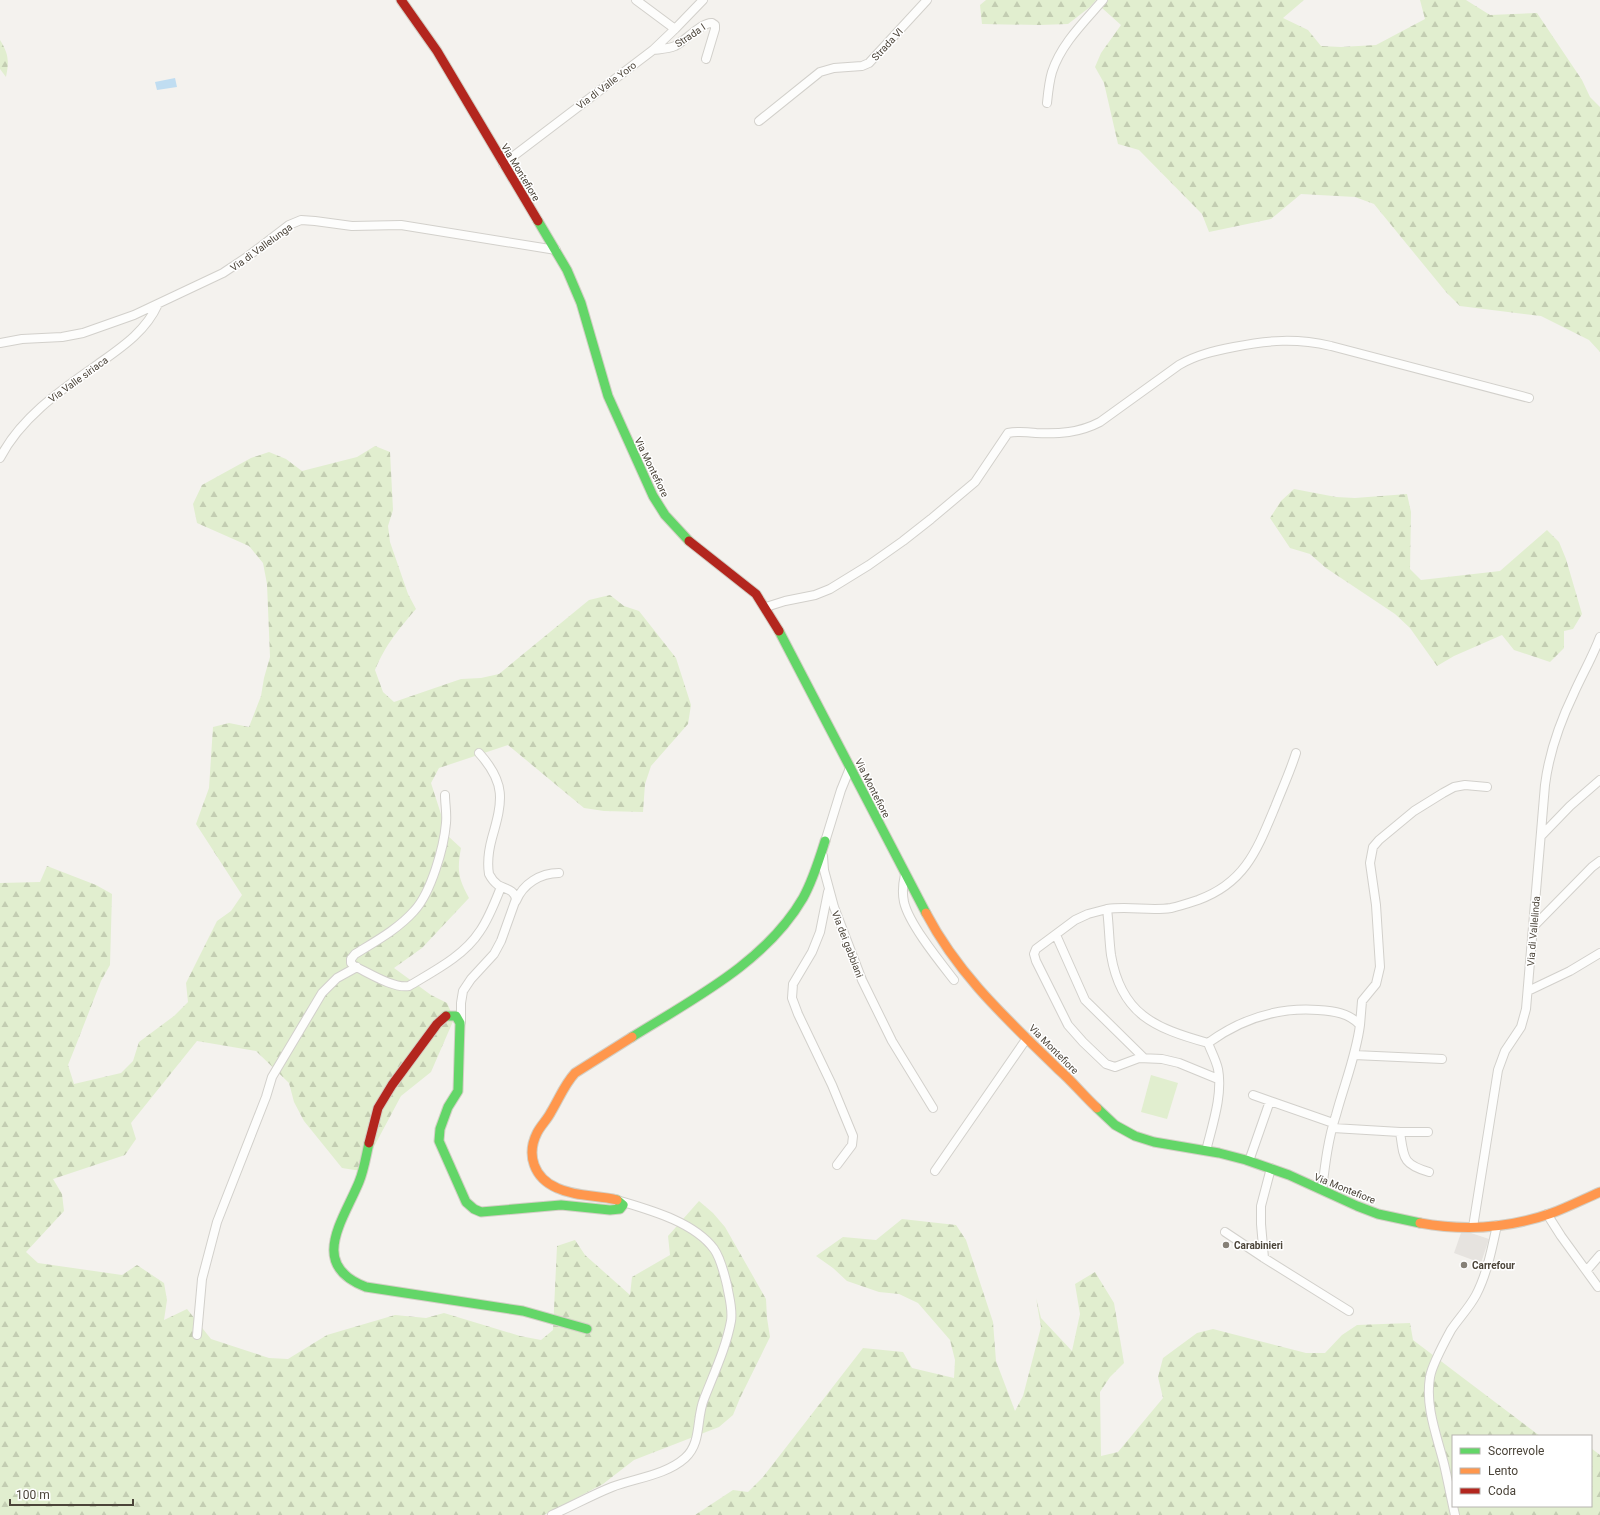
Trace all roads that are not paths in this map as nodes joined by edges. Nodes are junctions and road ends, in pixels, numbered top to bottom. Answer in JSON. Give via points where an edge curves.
{"nodes":[{"id":1,"x":401,"y":0,"type":"edge"},
{"id":2,"x":636,"y":0,"type":"edge"},
{"id":3,"x":703,"y":0,"type":"edge"},
{"id":4,"x":927,"y":0,"type":"edge"},
{"id":5,"x":1103,"y":0,"type":"edge"},
{"id":6,"x":675,"y":29,"type":"junction"},
{"id":7,"x":653,"y":50,"type":"junction"},
{"id":8,"x":706,"y":59,"type":"dead end"},
{"id":9,"x":1047,"y":103,"type":"dead end"},
{"id":10,"x":759,"y":122,"type":"dead end"},
{"id":11,"x":503,"y":164,"type":"junction"},
{"id":12,"x":556,"y":250,"type":"junction"},
{"id":13,"x":158,"y":304,"type":"junction"},
{"id":14,"x":0,"y":343,"type":"edge"},
{"id":15,"x":1529,"y":398,"type":"dead end"},
{"id":16,"x":0,"y":458,"type":"edge"},
{"id":17,"x":766,"y":607,"type":"junction"},
{"id":18,"x":1600,"y":637,"type":"edge"},
{"id":19,"x":479,"y":753,"type":"dead end"},
{"id":20,"x":1296,"y":753,"type":"dead end"},
{"id":21,"x":850,"y":768,"type":"junction"},
{"id":22,"x":1600,"y":780,"type":"edge"},
{"id":23,"x":1487,"y":787,"type":"dead end"},
{"id":24,"x":445,"y":795,"type":"dead end"},
{"id":25,"x":1541,"y":836,"type":"junction"},
{"id":26,"x":825,"y":841,"type":"junction"},
{"id":27,"x":1600,"y":861,"type":"edge"},
{"id":28,"x":559,"y":873,"type":"dead end"},
{"id":29,"x":905,"y":874,"type":"junction"},
{"id":30,"x":501,"y":886,"type":"junction"},
{"id":31,"x":828,"y":888,"type":"junction"},
{"id":32,"x":515,"y":902,"type":"junction"},
{"id":33,"x":1107,"y":909,"type":"junction"},
{"id":34,"x":1533,"y":926,"type":"junction"},
{"id":35,"x":1056,"y":935,"type":"junction"},
{"id":36,"x":1600,"y":954,"type":"edge"},
{"id":37,"x":357,"y":967,"type":"junction"},
{"id":38,"x":954,"y":980,"type":"dead end"},
{"id":39,"x":1528,"y":991,"type":"junction"},
{"id":40,"x":1360,"y":1026,"type":"junction"},
{"id":41,"x":461,"y":1032,"type":"junction"},
{"id":42,"x":1027,"y":1038,"type":"junction"},
{"id":43,"x":1208,"y":1043,"type":"junction"},
{"id":44,"x":1354,"y":1055,"type":"junction"},
{"id":45,"x":1144,"y":1058,"type":"junction"},
{"id":46,"x":1442,"y":1059,"type":"dead end"},
{"id":47,"x":1218,"y":1078,"type":"junction"},
{"id":48,"x":1253,"y":1095,"type":"dead end"},
{"id":49,"x":1270,"y":1101,"type":"junction"},
{"id":50,"x":933,"y":1108,"type":"dead end"},
{"id":51,"x":1333,"y":1126,"type":"junction"},
{"id":52,"x":1400,"y":1132,"type":"junction"},
{"id":53,"x":1428,"y":1132,"type":"dead end"},
{"id":54,"x":1206,"y":1151,"type":"junction"},
{"id":55,"x":1249,"y":1161,"type":"junction"},
{"id":56,"x":837,"y":1165,"type":"dead end"},
{"id":57,"x":1271,"y":1168,"type":"junction"},
{"id":58,"x":935,"y":1171,"type":"dead end"},
{"id":59,"x":1429,"y":1172,"type":"dead end"},
{"id":60,"x":1322,"y":1190,"type":"junction"},
{"id":61,"x":1600,"y":1192,"type":"edge"},
{"id":62,"x":620,"y":1201,"type":"junction"},
{"id":63,"x":1547,"y":1214,"type":"junction"},
{"id":64,"x":1497,"y":1225,"type":"junction"},
{"id":65,"x":1473,"y":1227,"type":"junction"},
{"id":66,"x":1225,"y":1232,"type":"dead end"},
{"id":67,"x":1600,"y":1255,"type":"edge"},
{"id":68,"x":1264,"y":1258,"type":"junction"},
{"id":69,"x":1587,"y":1270,"type":"junction"},
{"id":70,"x":1598,"y":1287,"type":"dead end"},
{"id":71,"x":1349,"y":1311,"type":"dead end"},
{"id":72,"x":587,"y":1328,"type":"dead end"},
{"id":73,"x":198,"y":1335,"type":"dead end"},
{"id":74,"x":1452,"y":1501,"type":"edge"},
{"id":75,"x":552,"y":1515,"type":"edge"}],
"edges":[{"from":1,"to":11,"type":"main road","name":"Via Montefiore","via":[[437,51]]},
{"from":2,"to":6,"type":"street"},
{"from":3,"to":6,"type":"street","name":"Via di Valle Yoro"},
{"from":4,"to":10,"type":"street","name":"Strada VI","via":[[869,63],[820,72]]},
{"from":5,"to":9,"type":"street","via":[[1058,57],[1051,75]]},
{"from":6,"to":7,"type":"street","name":"Via di Valle Yoro"},
{"from":7,"to":8,"type":"street","name":"Strada I","via":[[675,46],[705,24],[712,22],[715,29]]},
{"from":7,"to":11,"type":"street","name":"Via di Valle Yoro"},
{"from":11,"to":12,"type":"main road","name":"Via Montefiore"},
{"from":12,"to":13,"type":"street","name":"Via di Vallelunga","via":[[401,226],[352,226],[301,220],[279,231],[230,269]]},
{"from":12,"to":17,"type":"main road","name":"Via Montefiore","via":[[581,303],[608,396],[653,496],[665,515],[685,537],[749,587]]},
{"from":13,"to":14,"type":"street","name":"Via di Vallelunga","via":[[87,332]]},
{"from":13,"to":16,"type":"street","name":"Via Valle siriaca","via":[[147,324],[128,342],[68,385],[35,413],[14,436]]},
{"from":15,"to":17,"type":"street","via":[[1313,342],[1266,341],[1206,353],[1179,365],[1088,428],[1062,433],[1008,434],[975,482],[903,541],[830,589]]},
{"from":17,"to":21,"type":"main road","name":"Via Montefiore"},
{"from":18,"to":25,"type":"street","name":"Via di Vallelinda","via":[[1554,742],[1546,774]]},
{"from":19,"to":30,"type":"street","via":[[491,768],[499,786],[501,804],[488,861],[489,874]]},
{"from":20,"to":33,"type":"street","via":[[1265,831],[1247,864],[1231,883],[1204,898],[1176,907]]},
{"from":21,"to":26,"type":"street","name":"Via dei gabbiani"},
{"from":21,"to":29,"type":"main road","name":"Via Montefiore"},
{"from":22,"to":25,"type":"street"},
{"from":23,"to":40,"type":"street","via":[[1454,787],[1414,811],[1373,847],[1370,869],[1380,967],[1376,984],[1362,1002]]},
{"from":24,"to":37,"type":"street","via":[[445,830],[426,892],[418,907],[403,922],[352,956],[351,963]]},
{"from":25,"to":34,"type":"street","name":"Via di Vallelinda"},
{"from":26,"to":31,"type":"street","name":"Via dei gabbiani","via":[[822,861]]},
{"from":26,"to":62,"type":"main road","via":[[800,903],[780,927],[726,978],[580,1070],[564,1086],[549,1117],[536,1134],[532,1156],[534,1168],[548,1183],[565,1191]]},
{"from":27,"to":34,"type":"street"},
{"from":28,"to":32,"type":"street","via":[[542,876],[531,882],[522,889]]},
{"from":29,"to":38,"type":"street","via":[[903,894],[906,909]]},
{"from":29,"to":42,"type":"main road","name":"Via Montefiore","via":[[946,951]]},
{"from":30,"to":32,"type":"street","via":[[514,893]]},
{"from":30,"to":37,"type":"street","via":[[481,930],[471,944],[412,984],[398,986]]},
{"from":31,"to":50,"type":"street","name":"Via dei gabbiani","via":[[866,990],[892,1041]]},
{"from":31,"to":56,"type":"street","via":[[820,932],[795,981],[792,994],[798,1014],[854,1136],[852,1145]]},
{"from":32,"to":41,"type":"street","via":[[494,954],[463,991]]},
{"from":33,"to":35,"type":"street","via":[[1078,919]]},
{"from":33,"to":43,"type":"street","via":[[1111,957],[1121,990],[1128,1002],[1161,1027]]},
{"from":34,"to":39,"type":"street","name":"Via di Vallelinda"},
{"from":35,"to":45,"type":"street","via":[[1085,1000]]},
{"from":35,"to":45,"type":"street","via":[[1037,948],[1034,956],[1071,1030],[1110,1066],[1117,1067]]},
{"from":36,"to":39,"type":"street"},
{"from":37,"to":73,"type":"street","via":[[337,978],[322,993],[272,1077],[216,1222],[202,1284]]},
{"from":39,"to":65,"type":"street","name":"Via di Vallelinda","via":[[1521,1027],[1505,1051],[1498,1070]]},
{"from":40,"to":43,"type":"street","via":[[1350,1016],[1337,1013],[1288,1010],[1268,1013],[1244,1022]]},
{"from":40,"to":44,"type":"street"},
{"from":41,"to":62,"type":"main road","via":[[458,1091],[448,1106],[438,1138],[441,1150],[466,1202],[476,1210],[484,1212],[561,1205],[616,1210],[622,1207],[623,1203]]},
{"from":41,"to":72,"type":"main road","via":[[457,1017],[448,1015],[441,1020],[382,1101],[375,1118],[360,1180],[335,1237],[335,1261],[339,1270],[351,1280],[366,1287],[523,1311]]},
{"from":42,"to":54,"type":"main road","name":"Via Montefiore","via":[[1110,1121],[1123,1130],[1148,1140]]},
{"from":42,"to":58,"type":"street"},
{"from":43,"to":47,"type":"street","via":[[1217,1066]]},
{"from":44,"to":46,"type":"street"},
{"from":44,"to":51,"type":"street"},
{"from":45,"to":47,"type":"street","via":[[1175,1061]]},
{"from":47,"to":54,"type":"street"},
{"from":48,"to":49,"type":"street"},
{"from":49,"to":51,"type":"street"},
{"from":49,"to":55,"type":"street"},
{"from":51,"to":52,"type":"street"},
{"from":51,"to":60,"type":"street"},
{"from":52,"to":53,"type":"street"},
{"from":52,"to":59,"type":"street","via":[[1407,1162]]},
{"from":54,"to":55,"type":"main road","name":"Via Montefiore"},
{"from":55,"to":57,"type":"main road","name":"Via Montefiore"},
{"from":57,"to":60,"type":"main road","name":"Via Montefiore"},
{"from":57,"to":68,"type":"street","via":[[1262,1198]]},
{"from":60,"to":65,"type":"main road","name":"Via Montefiore","via":[[1406,1222],[1445,1227]]},
{"from":61,"to":63,"type":"main road","name":"Via Montefiore"},
{"from":62,"to":75,"type":"street","via":[[671,1218],[691,1229],[711,1246],[720,1261],[725,1277],[731,1307],[729,1328],[702,1405],[697,1440],[686,1458],[664,1470],[613,1487]]},
{"from":63,"to":64,"type":"main road","name":"Via Montefiore","via":[[1520,1222]]},
{"from":63,"to":69,"type":"street"},
{"from":64,"to":65,"type":"main road","name":"Via Montefiore"},
{"from":64,"to":74,"type":"street","via":[[1480,1287],[1451,1330],[1430,1377],[1430,1412]]},
{"from":66,"to":68,"type":"street"},
{"from":67,"to":69,"type":"street"},
{"from":68,"to":71,"type":"street"},
{"from":69,"to":70,"type":"street"}]}
